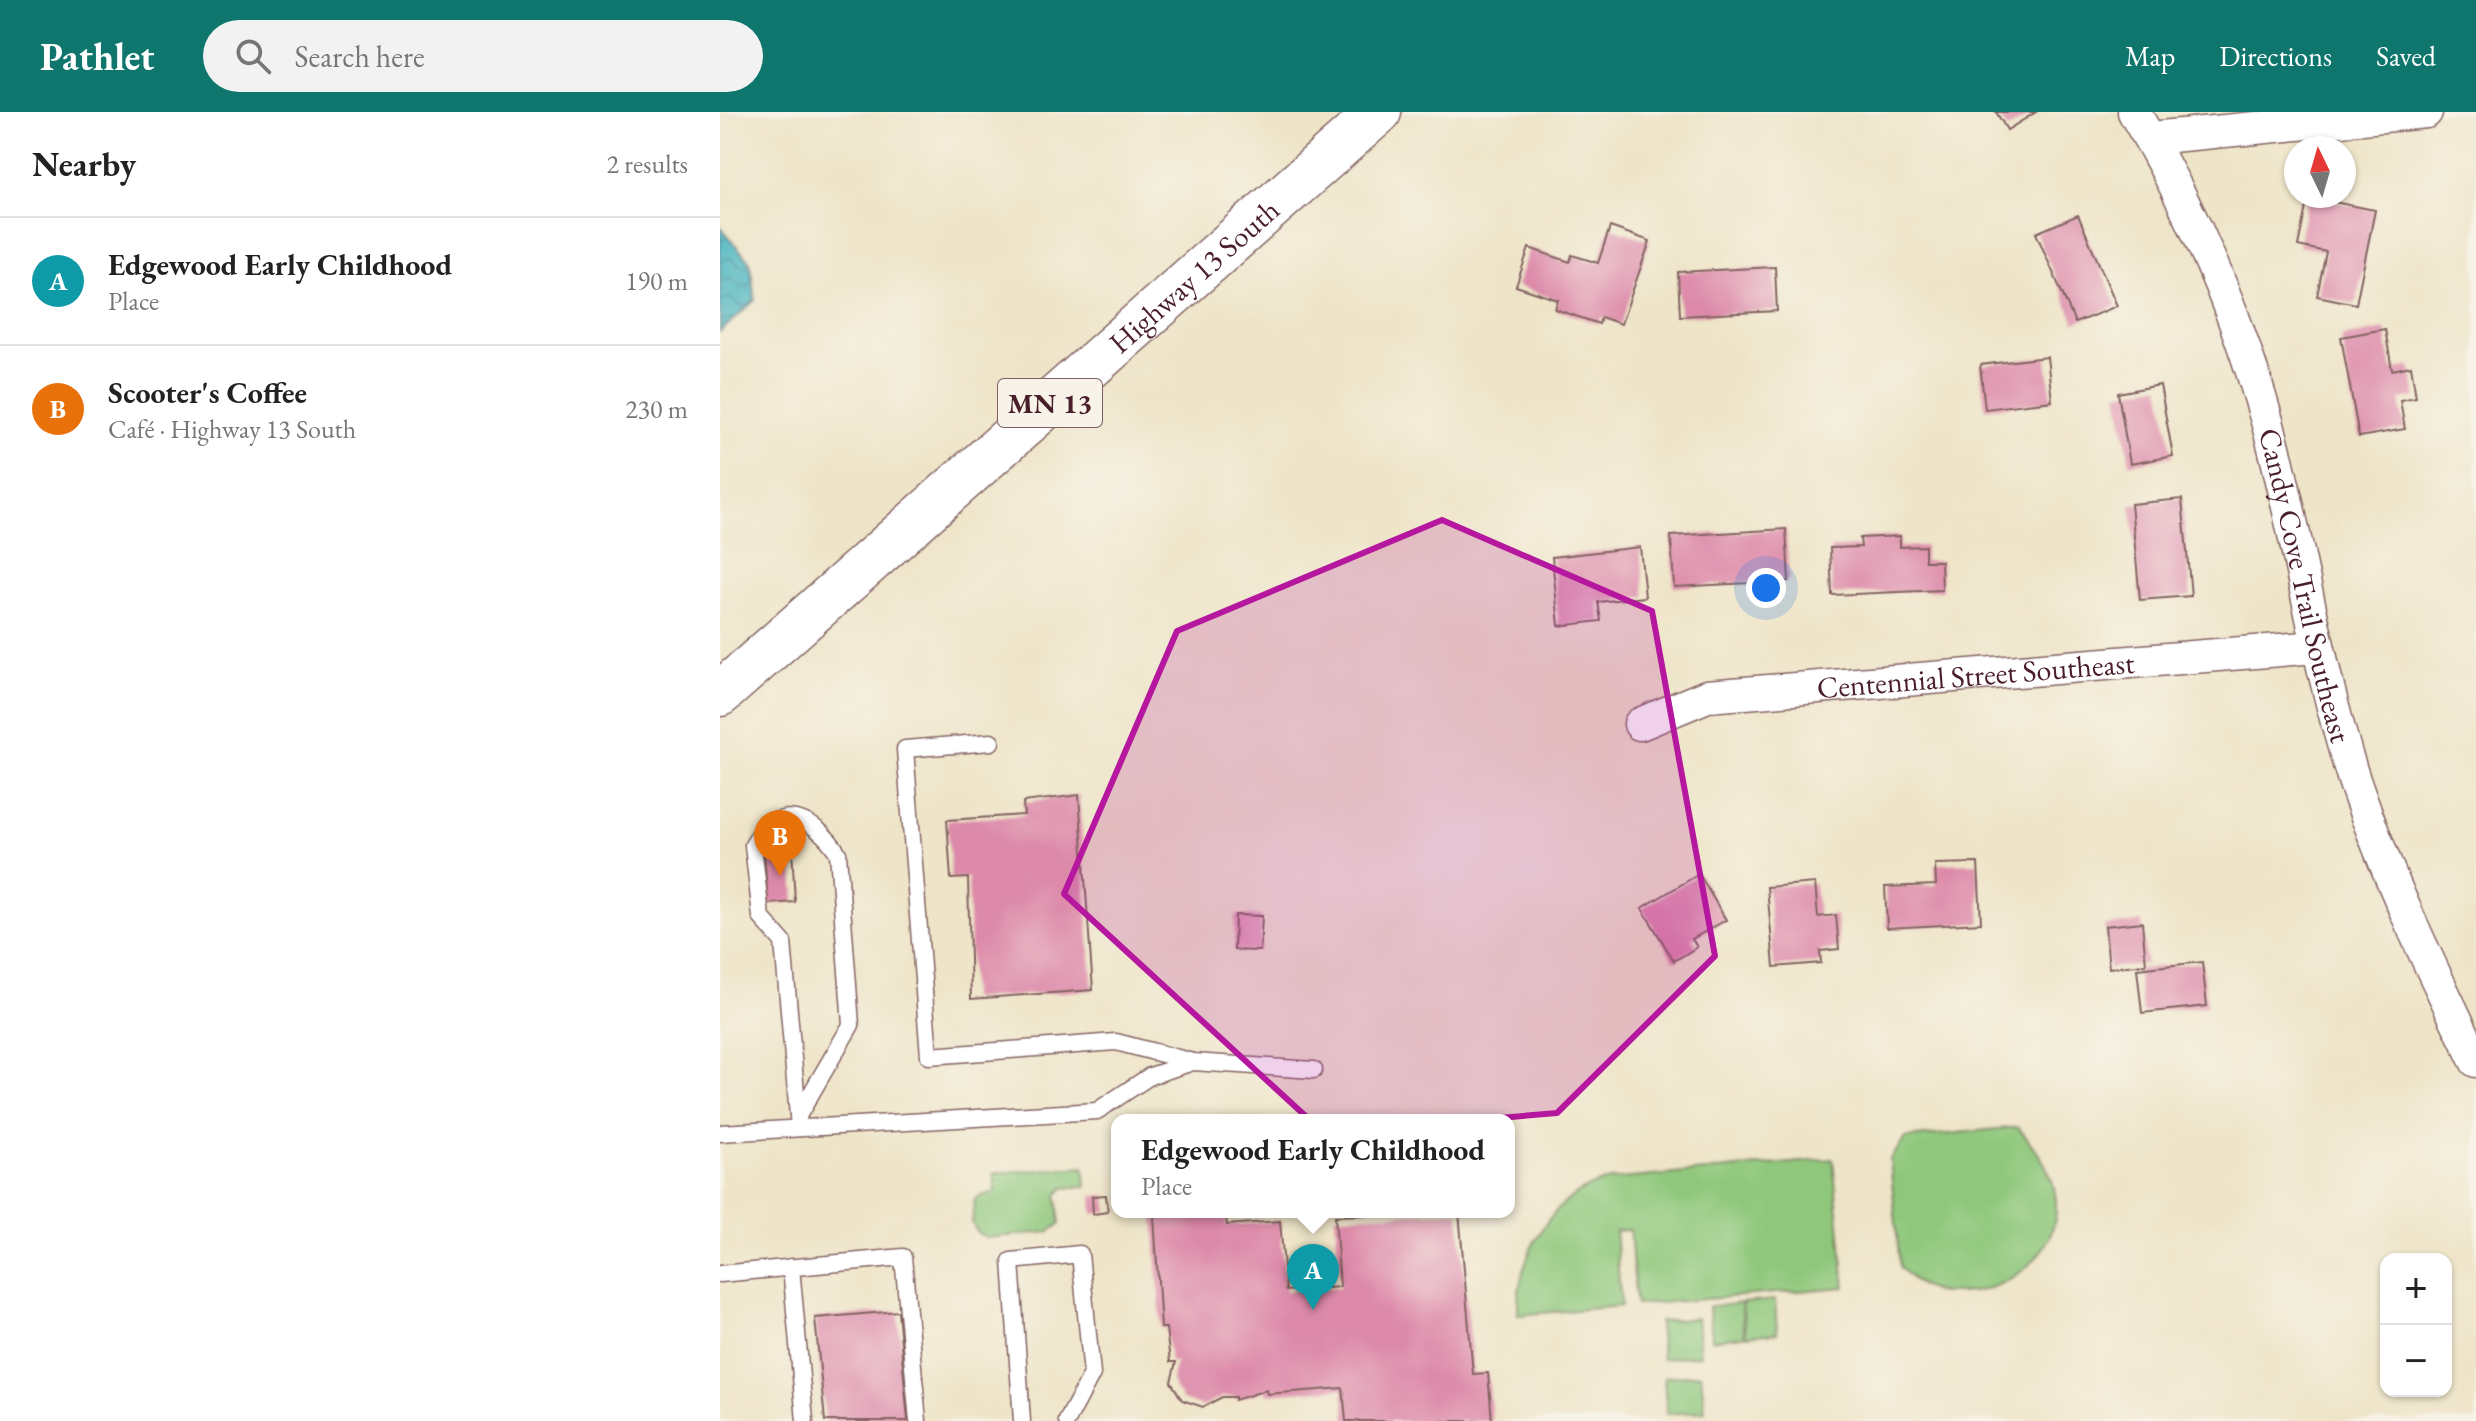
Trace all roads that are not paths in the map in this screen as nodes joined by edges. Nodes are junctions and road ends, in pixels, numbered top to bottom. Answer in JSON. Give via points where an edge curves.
{"nodes":[{"id":1,"x":1379,"y":112,"type":"edge"},
{"id":2,"x":2426,"y":112,"type":"edge"},
{"id":3,"x":2394,"y":114,"type":"edge"},
{"id":4,"x":2142,"y":125,"type":"edge"},
{"id":5,"x":2317,"y":647,"type":"junction"},
{"id":6,"x":720,"y":694,"type":"edge"},
{"id":7,"x":1640,"y":724,"type":"dead end"},
{"id":8,"x":991,"y":742,"type":"dead end"},
{"id":9,"x":2476,"y":1061,"type":"edge"},
{"id":10,"x":1193,"y":1062,"type":"junction"},
{"id":11,"x":1314,"y":1070,"type":"dead end"},
{"id":12,"x":799,"y":1122,"type":"junction"},
{"id":13,"x":720,"y":1133,"type":"edge"},
{"id":14,"x":791,"y":1267,"type":"junction"},
{"id":15,"x":720,"y":1274,"type":"edge"},
{"id":16,"x":805,"y":1421,"type":"edge"},
{"id":17,"x":918,"y":1421,"type":"edge"},
{"id":18,"x":1022,"y":1421,"type":"edge"},
{"id":19,"x":1067,"y":1421,"type":"edge"}],
"edges":[{"from":1,"to":6,"type":"main road","name":"Highway 13 South","number":"MN 13"},
{"from":2,"to":3,"type":"street"},
{"from":3,"to":4,"type":"street"},
{"from":4,"to":5,"type":"street","name":"Candy Cove Trail Southeast","via":[[2231,307],[2274,447]]},
{"from":5,"to":7,"type":"street","name":"Centennial Street Southeast","via":[[1707,696]]},
{"from":5,"to":9,"type":"street","name":"Candy Cove Trail Southeast","via":[[2355,783],[2407,918]]},
{"from":8,"to":10,"type":"lane","via":[[905,749],[929,1056],[1116,1042]]},
{"from":10,"to":11,"type":"lane"},
{"from":10,"to":12,"type":"lane","via":[[1150,1076],[1097,1111]]},
{"from":12,"to":12,"type":"lane","via":[[848,1035],[852,1006],[838,853],[808,823],[782,818],[769,823],[753,845],[761,917],[783,942]]},
{"from":12,"to":13,"type":"lane"},
{"from":14,"to":15,"type":"lane"},
{"from":14,"to":16,"type":"lane"},
{"from":14,"to":17,"type":"lane","via":[[903,1257]]},
{"from":18,"to":19,"type":"lane","via":[[1011,1261],[1080,1254],[1092,1374]]}]}
